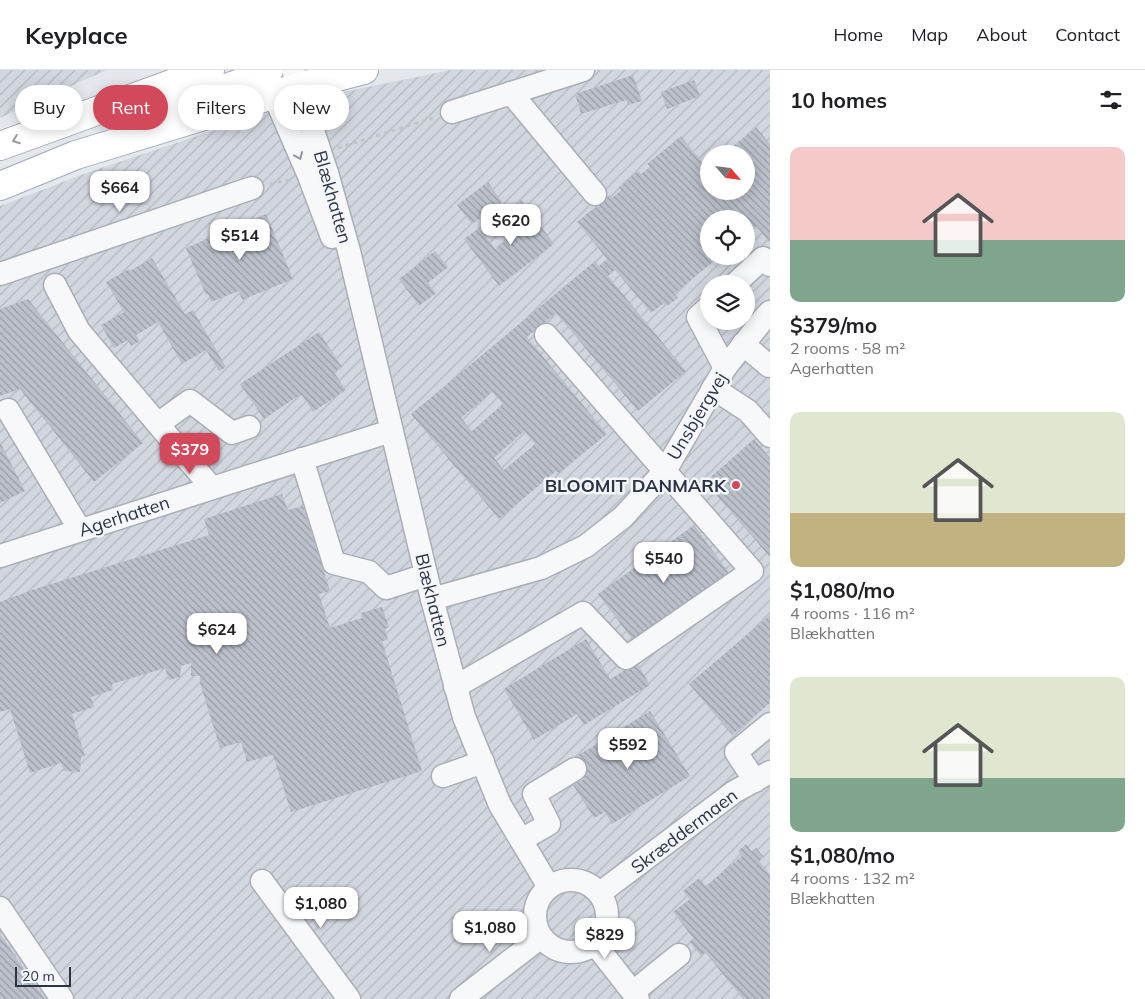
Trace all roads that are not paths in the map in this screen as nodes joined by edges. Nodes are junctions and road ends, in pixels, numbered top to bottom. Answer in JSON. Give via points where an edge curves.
{"nodes":[{"id":1,"x":210,"y":70,"type":"edge"},
{"id":2,"x":364,"y":70,"type":"edge"},
{"id":3,"x":583,"y":70,"type":"edge"},
{"id":4,"x":278,"y":77,"type":"edge"},
{"id":5,"x":512,"y":93,"type":"junction"},
{"id":6,"x":452,"y":112,"type":"road end"},
{"id":7,"x":0,"y":146,"type":"edge"},
{"id":8,"x":0,"y":186,"type":"edge"},
{"id":9,"x":252,"y":188,"type":"dead end"},
{"id":10,"x":595,"y":194,"type":"dead end"},
{"id":11,"x":770,"y":265,"type":"edge"},
{"id":12,"x":0,"y":274,"type":"edge"},
{"id":13,"x":744,"y":275,"type":"edge"},
{"id":14,"x":54,"y":285,"type":"dead end"},
{"id":15,"x":360,"y":297,"type":"junction"},
{"id":16,"x":770,"y":312,"type":"edge"},
{"id":17,"x":705,"y":330,"type":"edge"},
{"id":18,"x":546,"y":335,"type":"dead end"},
{"id":19,"x":743,"y":344,"type":"junction"},
{"id":20,"x":770,"y":365,"type":"edge"},
{"id":21,"x":725,"y":368,"type":"junction"},
{"id":22,"x":714,"y":388,"type":"junction"},
{"id":23,"x":8,"y":410,"type":"dead end"},
{"id":24,"x":158,"y":424,"type":"junction"},
{"id":25,"x":249,"y":427,"type":"dead end"},
{"id":26,"x":391,"y":431,"type":"junction"},
{"id":27,"x":770,"y":436,"type":"edge"},
{"id":28,"x":302,"y":459,"type":"junction"},
{"id":29,"x":665,"y":471,"type":"junction"},
{"id":30,"x":212,"y":488,"type":"junction"},
{"id":31,"x":80,"y":530,"type":"junction"},
{"id":32,"x":0,"y":556,"type":"edge"},
{"id":33,"x":426,"y":575,"type":"junction"},
{"id":34,"x":432,"y":598,"type":"junction"},
{"id":35,"x":456,"y":686,"type":"junction"},
{"id":36,"x":770,"y":724,"type":"edge"},
{"id":37,"x":483,"y":762,"type":"junction"},
{"id":38,"x":575,"y":769,"type":"dead end"},
{"id":39,"x":443,"y":776,"type":"dead end"},
{"id":40,"x":762,"y":776,"type":"edge"},
{"id":41,"x":521,"y":840,"type":"junction"},
{"id":42,"x":262,"y":881,"type":"dead end"},
{"id":43,"x":549,"y":887,"type":"junction"},
{"id":44,"x":600,"y":894,"type":"junction"},
{"id":45,"x":0,"y":908,"type":"edge"},
{"id":46,"x":541,"y":937,"type":"junction"},
{"id":47,"x":595,"y":944,"type":"junction"},
{"id":48,"x":679,"y":955,"type":"dead end"},
{"id":49,"x":635,"y":996,"type":"edge"},
{"id":50,"x":62,"y":999,"type":"edge"},
{"id":51,"x":349,"y":999,"type":"edge"},
{"id":52,"x":461,"y":999,"type":"edge"}],
"edges":[{"from":1,"to":7,"type":"main road","one_way":true},
{"from":2,"to":4,"type":"main road"},
{"from":3,"to":5,"type":"street"},
{"from":4,"to":8,"type":"main road","via":[[104,129],[76,155]]},
{"from":4,"to":15,"type":"street","name":"Blækhatten","one_way":true,"via":[[308,176],[337,251]]},
{"from":4,"to":15,"type":"street","name":"Blækhatten","via":[[320,153]]},
{"from":5,"to":6,"type":"street"},
{"from":5,"to":10,"type":"street"},
{"from":9,"to":12,"type":"street"},
{"from":11,"to":13,"type":"street","via":[[763,258]]},
{"from":14,"to":24,"type":"street","via":[[79,331]]},
{"from":15,"to":26,"type":"street","name":"Blækhatten"},
{"from":16,"to":19,"type":"street","name":"Unsbjergvej"},
{"from":17,"to":21,"type":"street"},
{"from":18,"to":29,"type":"street"},
{"from":19,"to":20,"type":"street"},
{"from":19,"to":21,"type":"street","name":"Unsbjergvej"},
{"from":21,"to":22,"type":"street","name":"Unsbjergvej"},
{"from":22,"to":27,"type":"street","via":[[748,411]]},
{"from":22,"to":29,"type":"street","name":"Unsbjergvej"},
{"from":23,"to":31,"type":"street"},
{"from":24,"to":25,"type":"street","via":[[190,401],[232,433]]},
{"from":24,"to":30,"type":"street"},
{"from":26,"to":28,"type":"street","name":"Agerhatten"},
{"from":26,"to":33,"type":"street","name":"Blækhatten"},
{"from":28,"to":30,"type":"street","name":"Agerhatten"},
{"from":28,"to":33,"type":"street","via":[[334,563],[369,572],[386,588]]},
{"from":29,"to":34,"type":"street","name":"Unsbjergvej","via":[[623,517],[586,546],[540,568]]},
{"from":29,"to":35,"type":"street","via":[[752,571],[626,658],[583,613]]},
{"from":30,"to":31,"type":"street","name":"Agerhatten"},
{"from":31,"to":32,"type":"street","name":"Agerhatten"},
{"from":33,"to":34,"type":"street","name":"Blækhatten"},
{"from":34,"to":35,"type":"street","name":"Blækhatten"},
{"from":35,"to":37,"type":"street","name":"Blækhatten","via":[[464,717]]},
{"from":36,"to":40,"type":"street","via":[[736,752]]},
{"from":37,"to":39,"type":"street"},
{"from":37,"to":41,"type":"street","name":"Blækhatten","via":[[500,805]]},
{"from":38,"to":41,"type":"street","via":[[534,794],[549,824]]},
{"from":40,"to":44,"type":"street","name":"Skræddermaen","via":[[734,792]]},
{"from":41,"to":43,"type":"street","name":"Blækhatten"},
{"from":42,"to":51,"type":"street"},
{"from":43,"to":44,"type":"street","via":[[570,880],[582,881]]},
{"from":43,"to":46,"type":"street","via":[[536,911]]},
{"from":44,"to":47,"type":"street","via":[[608,914],[602,936]]},
{"from":45,"to":50,"type":"street"},
{"from":46,"to":47,"type":"street","via":[[550,946],[572,953]]},
{"from":46,"to":52,"type":"street"},
{"from":47,"to":49,"type":"street"},
{"from":48,"to":49,"type":"street"}]}
